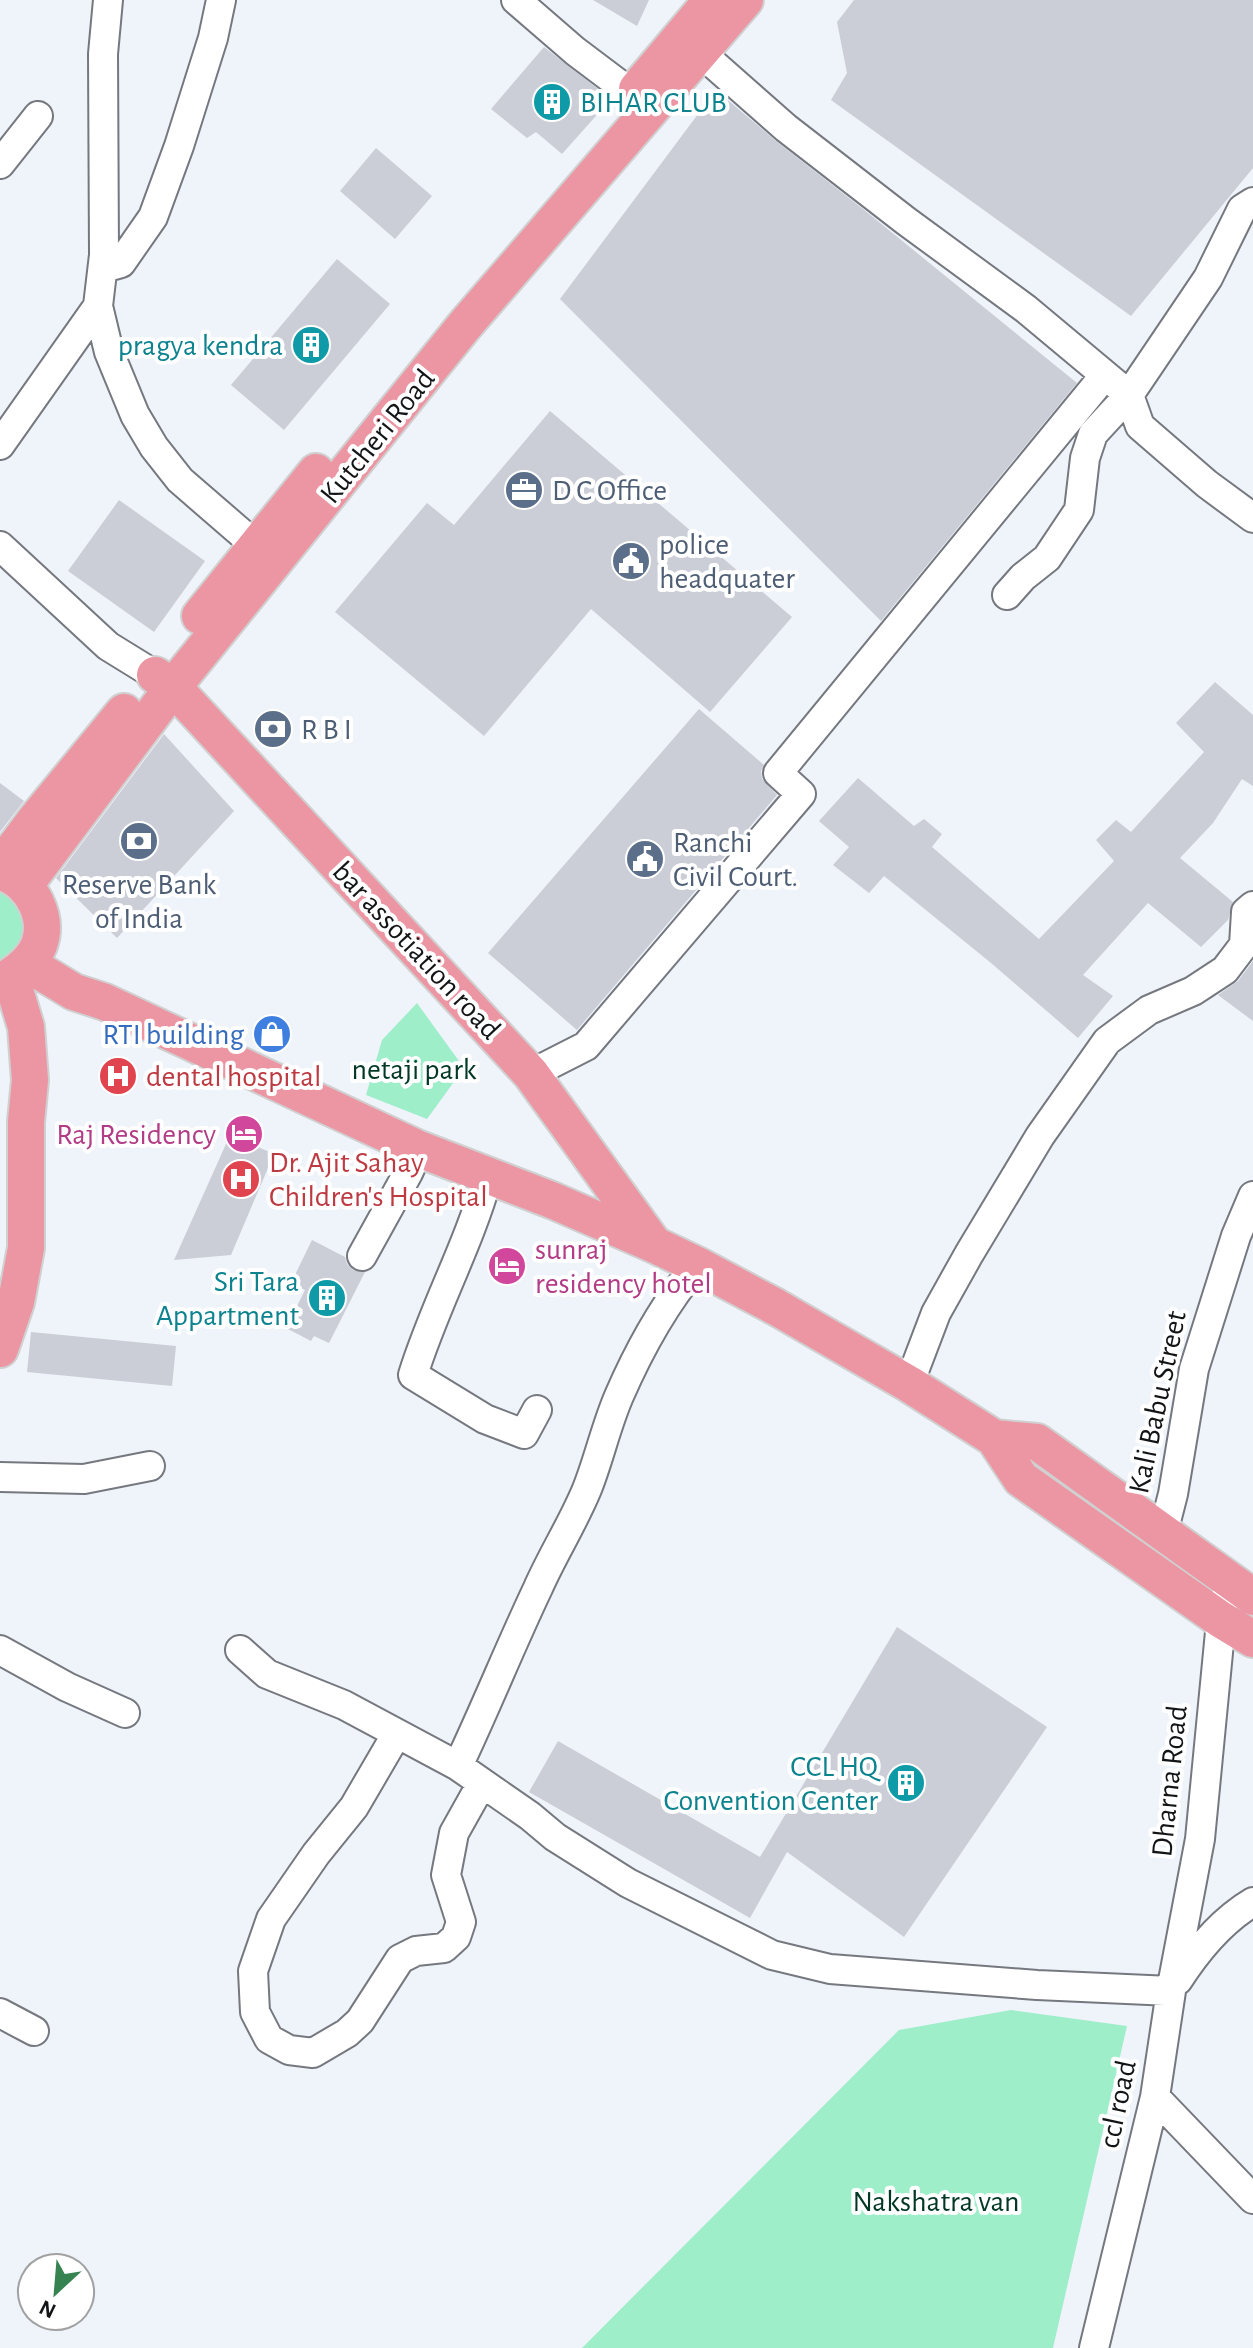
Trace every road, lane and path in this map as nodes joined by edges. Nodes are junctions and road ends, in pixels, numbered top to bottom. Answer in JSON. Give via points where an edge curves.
{"nodes":[{"id":1,"x":108,"y":0,"type":"edge"},
{"id":2,"x":221,"y":0,"type":"edge"},
{"id":3,"x":516,"y":0,"type":"edge"},
{"id":4,"x":712,"y":0,"type":"edge"},
{"id":5,"x":745,"y":0,"type":"edge"},
{"id":6,"x":690,"y":46,"type":"junction"},
{"id":7,"x":632,"y":94,"type":"junction"},
{"id":8,"x":38,"y":116,"type":"dead end"},
{"id":9,"x":0,"y":164,"type":"edge"},
{"id":10,"x":1249,"y":210,"type":"edge"},
{"id":11,"x":104,"y":255,"type":"junction"},
{"id":12,"x":98,"y":306,"type":"junction"},
{"id":13,"x":1105,"y":375,"type":"junction"},
{"id":14,"x":1129,"y":395,"type":"junction"},
{"id":15,"x":0,"y":445,"type":"edge"},
{"id":16,"x":1253,"y":518,"type":"edge"},
{"id":17,"x":255,"y":545,"type":"junction"},
{"id":18,"x":0,"y":546,"type":"edge"},
{"id":19,"x":1007,"y":595,"type":"dead end"},
{"id":20,"x":164,"y":681,"type":"junction"},
{"id":21,"x":8,"y":874,"type":"edge"},
{"id":22,"x":1253,"y":906,"type":"edge"},
{"id":23,"x":13,"y":973,"type":"edge"},
{"id":24,"x":74,"y":992,"type":"junction"},
{"id":25,"x":531,"y":1074,"type":"junction"},
{"id":26,"x":30,"y":1080,"type":"junction"},
{"id":27,"x":419,"y":1149,"type":"junction"},
{"id":28,"x":488,"y":1176,"type":"junction"},
{"id":29,"x":1253,"y":1196,"type":"edge"},
{"id":30,"x":1244,"y":1240,"type":"edge"},
{"id":31,"x":655,"y":1245,"type":"junction"},
{"id":32,"x":362,"y":1256,"type":"dead end"},
{"id":33,"x":697,"y":1265,"type":"junction"},
{"id":34,"x":0,"y":1349,"type":"edge"},
{"id":35,"x":909,"y":1384,"type":"junction"},
{"id":36,"x":537,"y":1410,"type":"dead end"},
{"id":37,"x":994,"y":1438,"type":"junction"},
{"id":38,"x":150,"y":1466,"type":"dead end"},
{"id":39,"x":0,"y":1477,"type":"edge"},
{"id":40,"x":1163,"y":1533,"type":"junction"},
{"id":41,"x":1240,"y":1587,"type":"edge"},
{"id":42,"x":1220,"y":1619,"type":"junction"},
{"id":43,"x":1253,"y":1639,"type":"edge"},
{"id":44,"x":0,"y":1650,"type":"edge"},
{"id":45,"x":240,"y":1650,"type":"dead end"},
{"id":46,"x":125,"y":1713,"type":"dead end"},
{"id":47,"x":396,"y":1735,"type":"junction"},
{"id":48,"x":458,"y":1766,"type":"junction"},
{"id":49,"x":482,"y":1783,"type":"junction"},
{"id":50,"x":1253,"y":1902,"type":"edge"},
{"id":51,"x":1171,"y":1991,"type":"junction"},
{"id":52,"x":0,"y":2013,"type":"edge"},
{"id":53,"x":34,"y":2031,"type":"dead end"},
{"id":54,"x":1155,"y":2097,"type":"junction"},
{"id":55,"x":1253,"y":2199,"type":"edge"},
{"id":56,"x":1094,"y":2348,"type":"edge"}],
"edges":[{"from":1,"to":11,"type":"street","via":[[103,54]]},
{"from":2,"to":11,"type":"street","via":[[153,217],[121,263],[114,265]]},
{"from":3,"to":7,"type":"street"},
{"from":4,"to":6,"type":"main road"},
{"from":5,"to":6,"type":"main road","name":"Kutcheri Road"},
{"from":6,"to":7,"type":"main road"},
{"from":6,"to":13,"type":"street","via":[[786,128]]},
{"from":6,"to":20,"type":"main road","name":"Kutcheri Road","via":[[465,325]]},
{"from":7,"to":17,"type":"main road"},
{"from":8,"to":9,"type":"street"},
{"from":10,"to":14,"type":"street"},
{"from":11,"to":12,"type":"street"},
{"from":12,"to":15,"type":"street"},
{"from":12,"to":17,"type":"street","via":[[119,380],[154,447],[180,480]]},
{"from":13,"to":14,"type":"street"},
{"from":13,"to":25,"type":"street","via":[[778,773],[801,794],[586,1046]]},
{"from":14,"to":16,"type":"street","via":[[1140,426]]},
{"from":14,"to":19,"type":"street","via":[[1093,434],[1079,510],[1047,558]]},
{"from":17,"to":20,"type":"main road"},
{"from":18,"to":20,"type":"street","via":[[108,646]]},
{"from":20,"to":21,"type":"main road","name":"Kutcheri Road"},
{"from":20,"to":25,"type":"main road","name":"bar assotiation road"},
{"from":21,"to":23,"type":"main road","via":[[37,903],[42,924],[39,945]]},
{"from":22,"to":35,"type":"street","via":[[1246,912],[1244,945],[1225,970],[1149,1010],[1107,1041],[1040,1136],[956,1278],[936,1313]]},
{"from":23,"to":24,"type":"main road"},
{"from":23,"to":26,"type":"main road","via":[[26,1027]]},
{"from":24,"to":26,"type":"main road","via":[[50,1017]]},
{"from":24,"to":27,"type":"main road"},
{"from":25,"to":31,"type":"main road","name":"bar assotiation road"},
{"from":26,"to":34,"type":"main road","via":[[26,1248]]},
{"from":27,"to":28,"type":"main road"},
{"from":27,"to":32,"type":"street"},
{"from":28,"to":31,"type":"main road"},
{"from":28,"to":36,"type":"street","via":[[413,1375],[485,1419],[524,1434]]},
{"from":29,"to":30,"type":"street","name":"Kali Babu Street"},
{"from":30,"to":40,"type":"street","name":"Kali Babu Street","via":[[1194,1369]]},
{"from":31,"to":33,"type":"main road"},
{"from":33,"to":35,"type":"main road"},
{"from":33,"to":48,"type":"street","via":[[657,1323],[619,1397],[587,1490]]},
{"from":35,"to":37,"type":"main road"},
{"from":37,"to":40,"type":"main road","via":[[1037,1442]]},
{"from":37,"to":42,"type":"main road","via":[[1021,1479]]},
{"from":38,"to":39,"type":"street","via":[[84,1479]]},
{"from":40,"to":41,"type":"main road"},
{"from":41,"to":42,"type":"street","name":"Dharna Road"},
{"from":42,"to":43,"type":"main road"},
{"from":42,"to":51,"type":"street","name":"Dharna Road","via":[[1200,1839]]},
{"from":44,"to":46,"type":"street"},
{"from":45,"to":47,"type":"street","via":[[267,1674],[344,1705]]},
{"from":47,"to":48,"type":"street"},
{"from":47,"to":49,"type":"street","via":[[354,1807],[271,1919],[253,1971],[255,2012],[269,2039],[289,2050],[313,2053],[360,2021],[400,1959],[444,1948],[456,1937],[461,1922],[446,1875],[454,1833]]},
{"from":48,"to":49,"type":"street"},
{"from":49,"to":51,"type":"street","via":[[628,1883],[772,1955],[830,1969]]},
{"from":50,"to":51,"type":"street","name":"ccl road","via":[[1197,1951]]},
{"from":51,"to":54,"type":"street","name":"ccl road"},
{"from":52,"to":53,"type":"street"},
{"from":54,"to":55,"type":"street"},
{"from":54,"to":56,"type":"street","name":"ccl road"}]}
